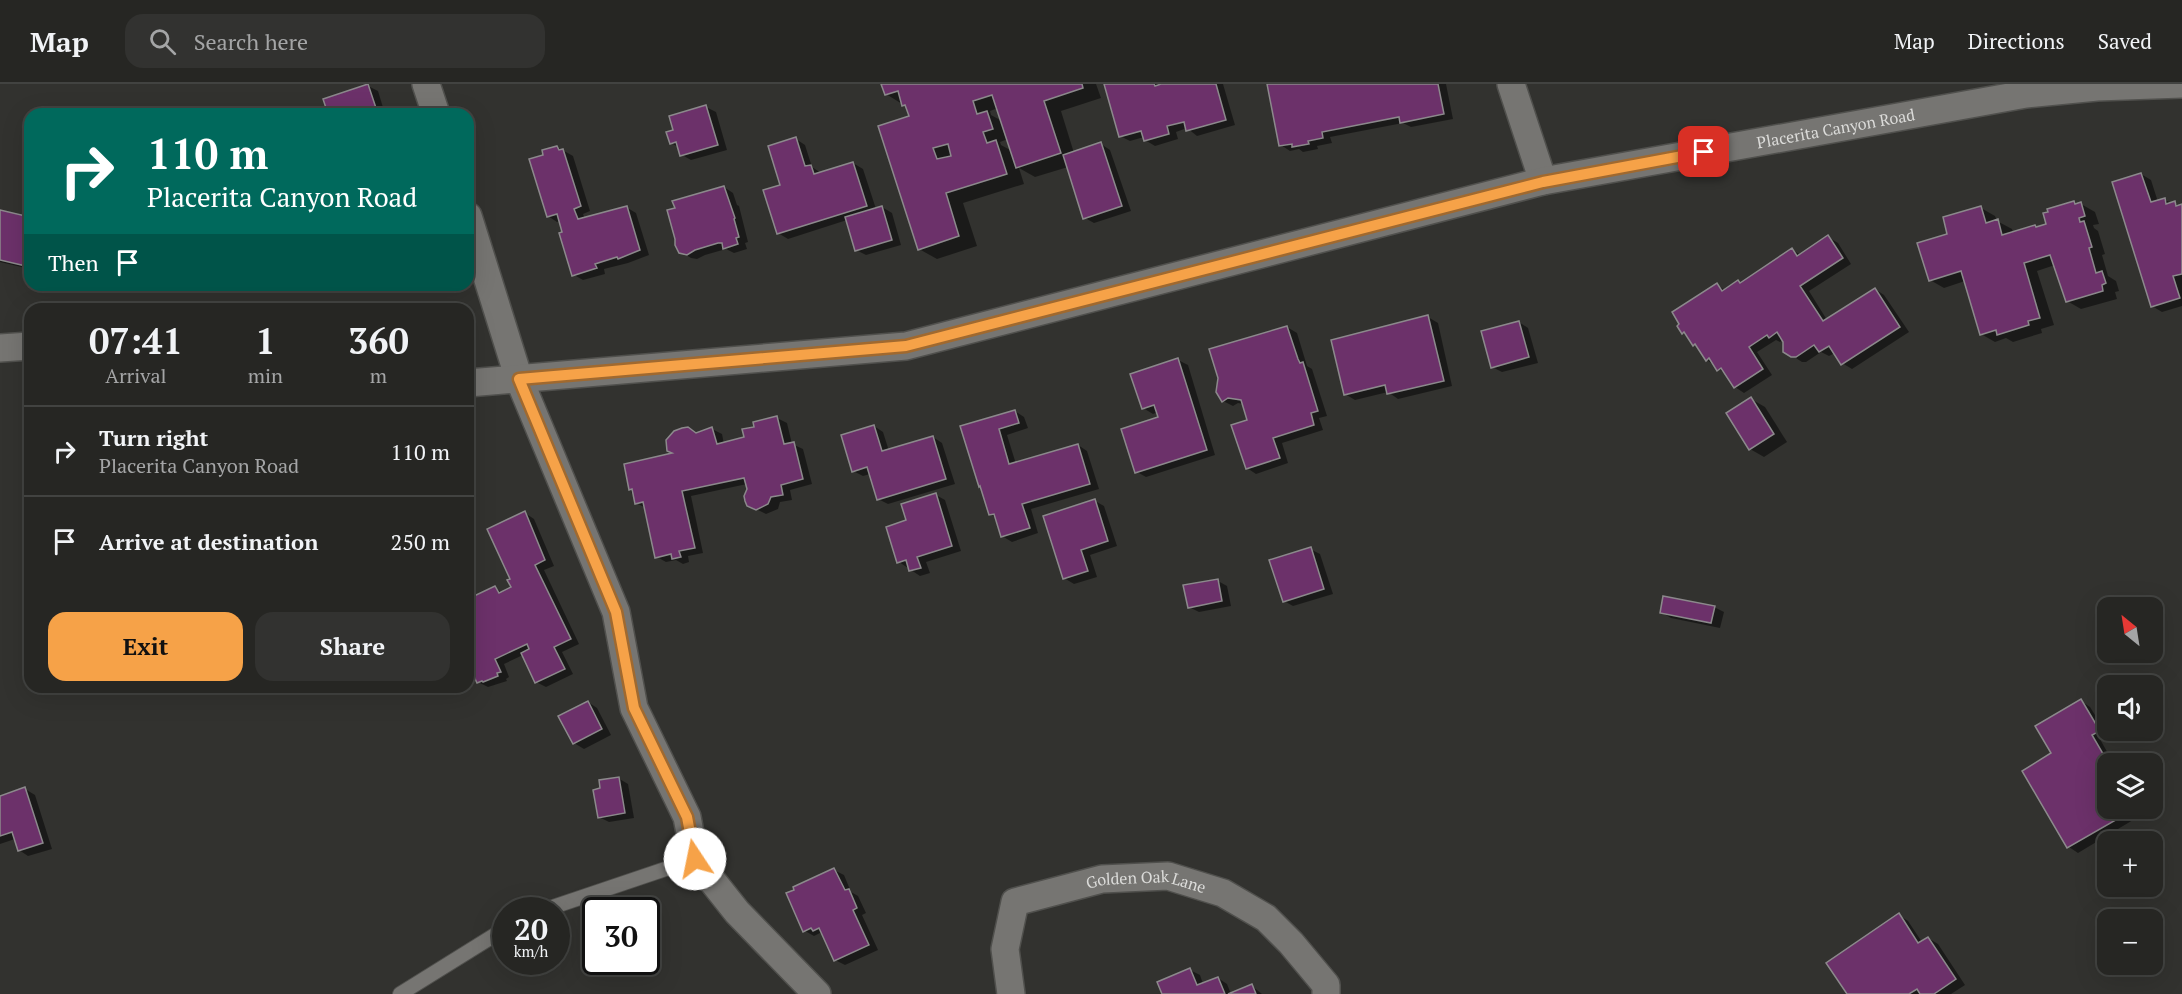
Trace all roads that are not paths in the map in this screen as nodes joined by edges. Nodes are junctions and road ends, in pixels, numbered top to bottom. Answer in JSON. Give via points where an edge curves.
{"nodes":[{"id":1,"x":426,"y":84,"type":"edge"},
{"id":2,"x":1511,"y":84,"type":"edge"},
{"id":3,"x":2182,"y":84,"type":"edge"},
{"id":4,"x":434,"y":108,"type":"edge"},
{"id":5,"x":1543,"y":182,"type":"junction"},
{"id":6,"x":474,"y":235,"type":"edge"},
{"id":7,"x":24,"y":346,"type":"edge"},
{"id":8,"x":0,"y":348,"type":"edge"},
{"id":9,"x":519,"y":379,"type":"junction"},
{"id":10,"x":474,"y":383,"type":"edge"},
{"id":11,"x":695,"y":859,"type":"junction"},
{"id":12,"x":570,"y":901,"type":"edge"},
{"id":13,"x":492,"y":937,"type":"edge"},
{"id":14,"x":400,"y":994,"type":"edge"},
{"id":15,"x":817,"y":994,"type":"edge"},
{"id":16,"x":1011,"y":994,"type":"edge"},
{"id":17,"x":1326,"y":994,"type":"edge"}],
"edges":[{"from":1,"to":4,"type":"street"},
{"from":2,"to":5,"type":"street"},
{"from":3,"to":5,"type":"street","name":"Placerita Canyon Road","via":[[2026,94]]},
{"from":5,"to":9,"type":"street","name":"Placerita Canyon Road","via":[[906,346]]},
{"from":6,"to":9,"type":"street"},
{"from":7,"to":8,"type":"street"},
{"from":9,"to":10,"type":"street","name":"Placerita Canyon Road"},
{"from":9,"to":11,"type":"street","via":[[616,612],[634,708],[687,817]]},
{"from":11,"to":12,"type":"lane"},
{"from":11,"to":15,"type":"street","via":[[737,912]]},
{"from":13,"to":14,"type":"lane"},
{"from":16,"to":17,"type":"street","name":"Golden Oak Lane","via":[[1005,949],[1015,902],[1102,879],[1168,876],[1223,893],[1266,918],[1326,985]]}]}
